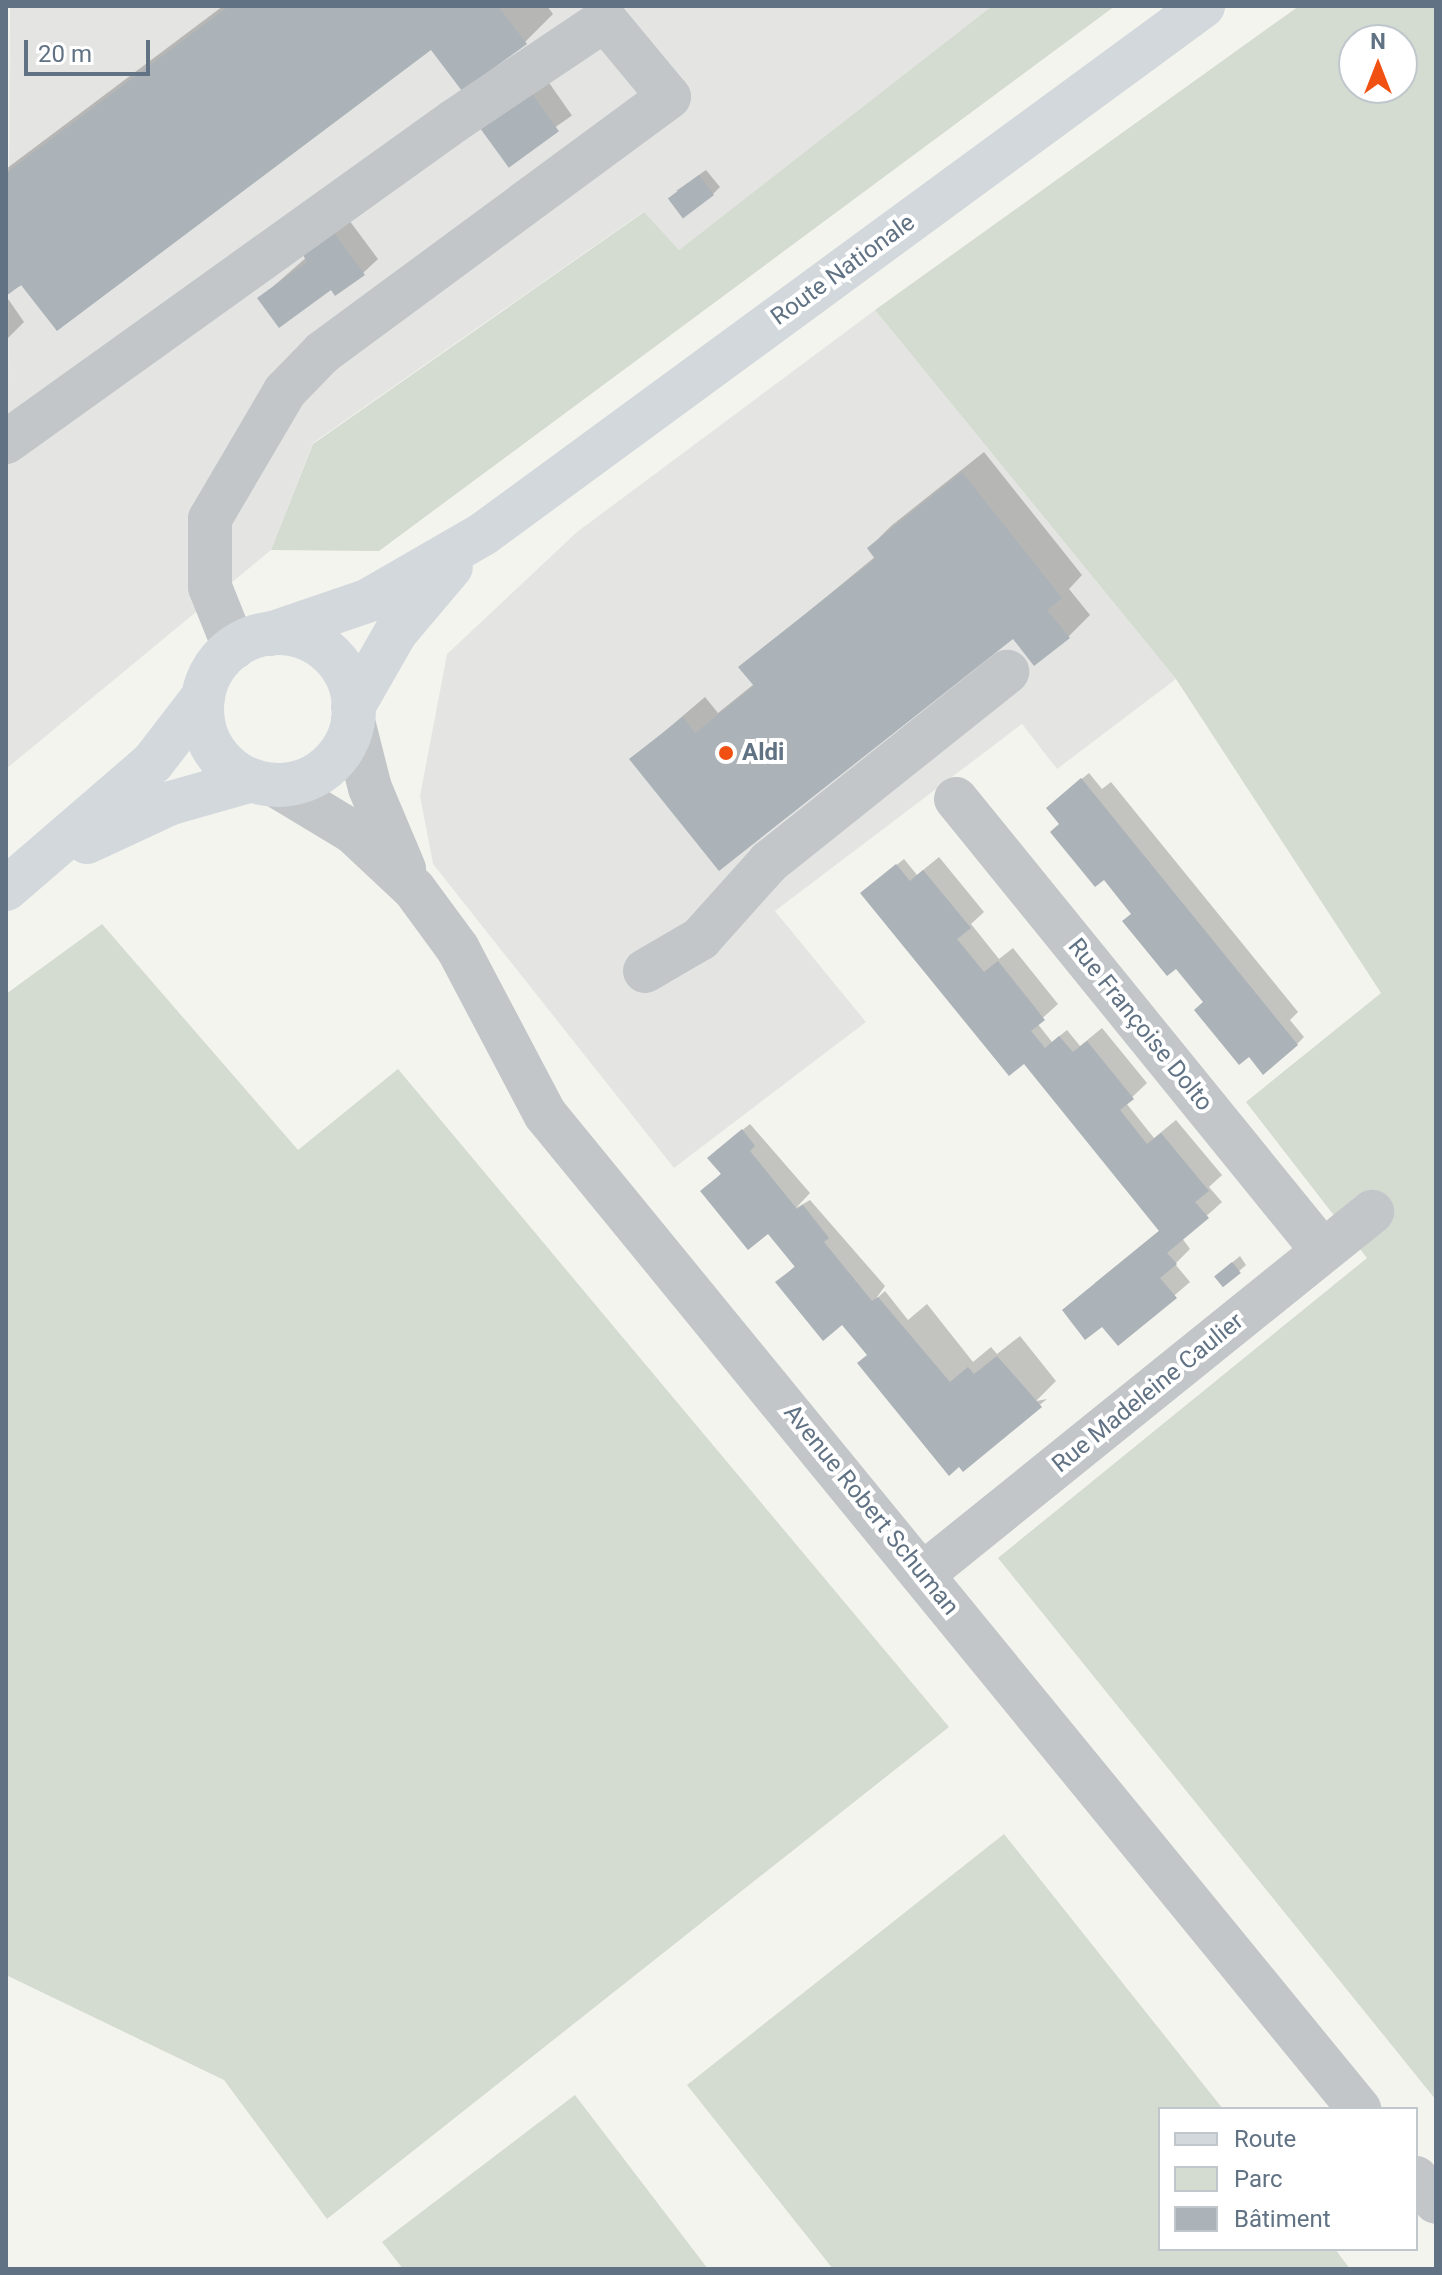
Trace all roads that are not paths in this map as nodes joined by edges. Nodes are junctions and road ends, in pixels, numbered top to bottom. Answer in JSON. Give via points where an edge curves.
{"nodes":[{"id":1,"x":1203,"y":6,"type":"edge"},
{"id":2,"x":6,"y":442,"type":"edge"},
{"id":3,"x":483,"y":534,"type":"junction"},
{"id":4,"x":252,"y":641,"type":"junction"},
{"id":5,"x":1007,"y":672,"type":"dead end"},
{"id":6,"x":203,"y":697,"type":"junction"},
{"id":7,"x":353,"y":714,"type":"junction"},
{"id":8,"x":263,"y":782,"type":"junction"},
{"id":9,"x":956,"y":799,"type":"dead end"},
{"id":10,"x":22,"y":877,"type":"edge"},
{"id":11,"x":414,"y":889,"type":"junction"},
{"id":12,"x":645,"y":971,"type":"dead end"},
{"id":13,"x":1372,"y":1212,"type":"dead end"},
{"id":14,"x":1323,"y":1251,"type":"junction"},
{"id":15,"x":923,"y":1574,"type":"junction"},
{"id":16,"x":1357,"y":2107,"type":"edge"},
{"id":17,"x":1418,"y":2180,"type":"edge"},
{"id":18,"x":1436,"y":2202,"type":"edge"}],
"edges":[{"from":1,"to":3,"type":"main road","name":"Route Nationale"},
{"from":2,"to":4,"type":"street","via":[[454,121],[605,20],[669,97],[322,353],[285,391],[210,519],[210,587]]},
{"from":3,"to":4,"type":"main road","name":"Route Nationale","via":[[367,601]]},
{"from":3,"to":7,"type":"main road","name":"Route Nationale","via":[[396,632]]},
{"from":4,"to":6,"type":"main road","via":[[213,669]]},
{"from":4,"to":7,"type":"main road","via":[[308,640],[331,656],[351,688]]},
{"from":5,"to":12,"type":"street","via":[[769,862],[700,939]]},
{"from":6,"to":8,"type":"main road","via":[[210,743],[227,766]]},
{"from":6,"to":10,"type":"main road","via":[[164,752]]},
{"from":7,"to":8,"type":"main road","via":[[344,747],[326,768],[302,781]]},
{"from":7,"to":11,"type":"street","name":"Avenue Robert Schuman","via":[[377,808]]},
{"from":8,"to":10,"type":"main road","via":[[171,803]]},
{"from":8,"to":11,"type":"street","name":"Avenue Robert Schuman","via":[[353,832]]},
{"from":9,"to":14,"type":"street","name":"Rue Françoise Dolto"},
{"from":11,"to":15,"type":"street","name":"Avenue Robert Schuman","via":[[458,949],[545,1114]]},
{"from":13,"to":14,"type":"street","name":"Rue Madeleine Caulier"},
{"from":14,"to":15,"type":"street","name":"Rue Madeleine Caulier"},
{"from":15,"to":16,"type":"street","name":"Avenue Robert Schuman"},
{"from":17,"to":18,"type":"street"}]}
